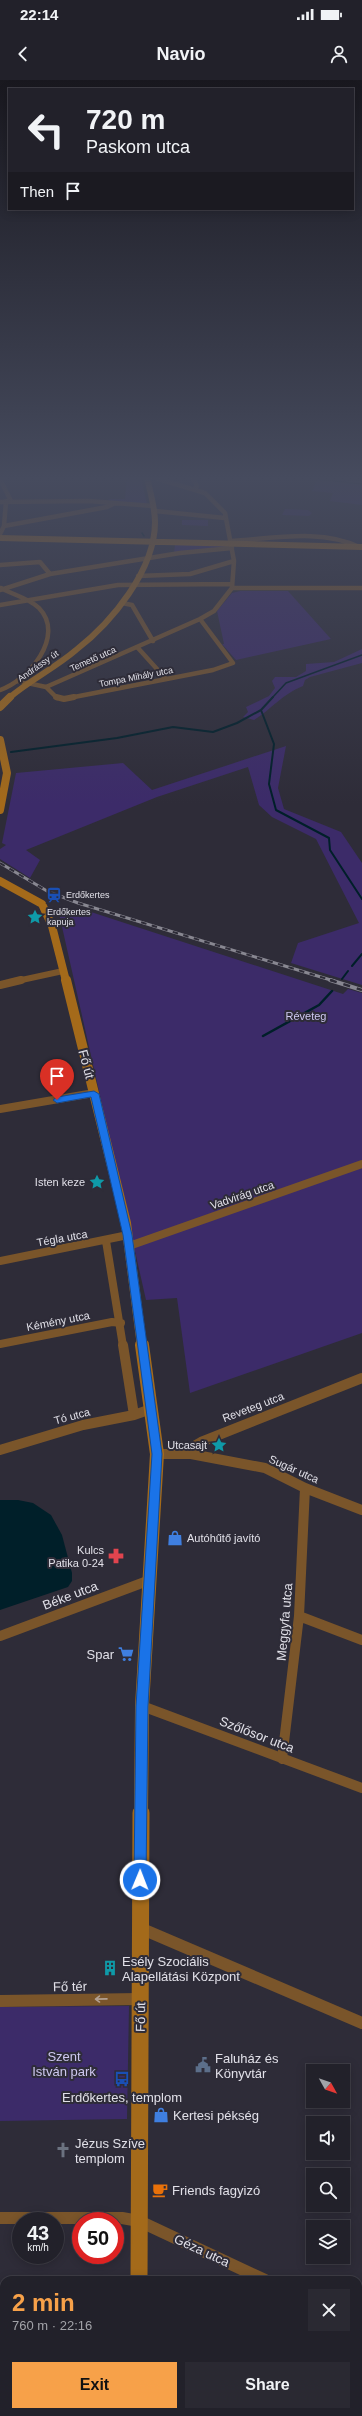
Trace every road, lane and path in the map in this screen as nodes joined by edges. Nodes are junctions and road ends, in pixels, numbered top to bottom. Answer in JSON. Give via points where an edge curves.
{"nodes":[{"id":1,"x":11,"y":586,"type":"edge"},
{"id":2,"x":111,"y":586,"type":"edge"},
{"id":3,"x":132,"y":586,"type":"edge"},
{"id":4,"x":232,"y":586,"type":"joint"},
{"id":5,"x":362,"y":588,"type":"edge"},
{"id":6,"x":1,"y":589,"type":"edge"},
{"id":7,"x":26,"y":599,"type":"junction"},
{"id":8,"x":122,"y":603,"type":"junction"},
{"id":9,"x":0,"y":605,"type":"edge"},
{"id":10,"x":200,"y":619,"type":"junction"},
{"id":11,"x":153,"y":641,"type":"junction"},
{"id":12,"x":138,"y":648,"type":"junction"},
{"id":13,"x":166,"y":679,"type":"junction"},
{"id":14,"x":18,"y":681,"type":"junction"},
{"id":15,"x":29,"y":685,"type":"junction"},
{"id":16,"x":46,"y":687,"type":"junction"},
{"id":17,"x":0,"y":690,"type":"edge"},
{"id":18,"x":0,"y":707,"type":"edge"},
{"id":19,"x":0,"y":740,"type":"edge"},
{"id":20,"x":0,"y":810,"type":"edge"},
{"id":21,"x":0,"y":880,"type":"edge"},
{"id":22,"x":63,"y":971,"type":"junction"},
{"id":23,"x":0,"y":985,"type":"edge"},
{"id":24,"x":94,"y":1094,"type":"junction"},
{"id":25,"x":0,"y":1109,"type":"edge"},
{"id":26,"x":362,"y":1164,"type":"edge"},
{"id":27,"x":128,"y":1235,"type":"junction"},
{"id":28,"x":106,"y":1242,"type":"junction"},
{"id":29,"x":129,"y":1246,"type":"junction"},
{"id":30,"x":0,"y":1261,"type":"edge"},
{"id":31,"x":121,"y":1323,"type":"junction"},
{"id":32,"x":0,"y":1344,"type":"edge"},
{"id":33,"x":362,"y":1378,"type":"edge"},
{"id":34,"x":151,"y":1409,"type":"junction"},
{"id":35,"x":134,"y":1415,"type":"junction"},
{"id":36,"x":0,"y":1450,"type":"edge"},
{"id":37,"x":157,"y":1454,"type":"junction"},
{"id":38,"x":191,"y":1454,"type":"junction"},
{"id":39,"x":305,"y":1488,"type":"junction"},
{"id":40,"x":362,"y":1510,"type":"edge"},
{"id":41,"x":150,"y":1580,"type":"junction"},
{"id":42,"x":299,"y":1616,"type":"junction"},
{"id":43,"x":0,"y":1636,"type":"edge"},
{"id":44,"x":362,"y":1640,"type":"edge"},
{"id":45,"x":142,"y":1706,"type":"junction"},
{"id":46,"x":282,"y":1759,"type":"junction"},
{"id":47,"x":362,"y":1788,"type":"edge"},
{"id":48,"x":139,"y":1928,"type":"junction"},
{"id":49,"x":140,"y":1999,"type":"junction"},
{"id":50,"x":0,"y":2001,"type":"edge"},
{"id":51,"x":362,"y":2023,"type":"edge"},
{"id":52,"x":0,"y":2218,"type":"edge"},
{"id":53,"x":139,"y":2221,"type":"junction"},
{"id":54,"x":139,"y":2276,"type":"edge"},
{"id":55,"x":256,"y":2276,"type":"edge"}],
"edges":[{"from":1,"to":6,"type":"street"},
{"from":2,"to":7,"type":"street"},
{"from":3,"to":8,"type":"main road","name":"Andrássy út"},
{"from":4,"to":5,"type":"street"},
{"from":4,"to":10,"type":"street","name":"Temető utca","via":[[214,611]]},
{"from":6,"to":7,"type":"street"},
{"from":7,"to":9,"type":"street"},
{"from":7,"to":14,"type":"street","via":[[40,608],[46,616],[49,626],[48,640],[43,651]]},
{"from":8,"to":11,"type":"street","via":[[132,605]]},
{"from":8,"to":15,"type":"main road","name":"Andrássy út","via":[[96,634]]},
{"from":10,"to":11,"type":"street","name":"Temető utca"},
{"from":10,"to":13,"type":"street","name":"Tompa Mihály utca","via":[[233,663]]},
{"from":11,"to":12,"type":"street","name":"Temető utca"},
{"from":12,"to":13,"type":"street"},
{"from":12,"to":16,"type":"street","name":"Temető utca"},
{"from":13,"to":16,"type":"street","name":"Tompa Mihály utca","via":[[64,700],[57,698]]},
{"from":14,"to":15,"type":"street","name":"Temető utca"},
{"from":14,"to":17,"type":"street"},
{"from":15,"to":16,"type":"street","name":"Temető utca"},
{"from":15,"to":18,"type":"main road","name":"Andrássy út"},
{"from":19,"to":20,"type":"main road","via":[[7,773]]},
{"from":21,"to":22,"type":"main road","name":"Fő út","via":[[42,904],[52,926]]},
{"from":22,"to":23,"type":"street"},
{"from":22,"to":24,"type":"main road","name":"Fő út"},
{"from":24,"to":25,"type":"street"},
{"from":24,"to":27,"type":"main road","name":"Fő út"},
{"from":26,"to":29,"type":"street","name":"Vadvirág utca"},
{"from":27,"to":28,"type":"street","name":"Tégla utca"},
{"from":27,"to":29,"type":"main road","name":"Fő út"},
{"from":28,"to":30,"type":"street","name":"Tégla utca"},
{"from":28,"to":31,"type":"street"},
{"from":29,"to":34,"type":"main road","name":"Fő út"},
{"from":31,"to":32,"type":"street","name":"Kémény utca","via":[[112,1322]]},
{"from":31,"to":35,"type":"street"},
{"from":33,"to":38,"type":"street","name":"Reveteg utca","via":[[201,1442],[194,1446]]},
{"from":34,"to":35,"type":"street","name":"Tó utca"},
{"from":34,"to":37,"type":"main road","name":"Fő út"},
{"from":35,"to":36,"type":"street","name":"Tó utca","via":[[83,1425]]},
{"from":37,"to":38,"type":"street"},
{"from":37,"to":41,"type":"main road","name":"Fő út"},
{"from":38,"to":39,"type":"street","name":"Sugár utca","via":[[265,1468]]},
{"from":39,"to":40,"type":"street","name":"Sugár utca"},
{"from":39,"to":42,"type":"street","name":"Meggyfa utca"},
{"from":41,"to":43,"type":"street","name":"Béke utca"},
{"from":41,"to":45,"type":"main road","name":"Fő út"},
{"from":42,"to":44,"type":"street"},
{"from":42,"to":46,"type":"street","name":"Meggyfa utca"},
{"from":45,"to":46,"type":"street","name":"Szőlősor utca"},
{"from":45,"to":48,"type":"main road","name":"Fő út"},
{"from":46,"to":47,"type":"street","name":"Szőlősor utca"},
{"from":48,"to":49,"type":"main road","name":"Fő út"},
{"from":48,"to":51,"type":"street"},
{"from":49,"to":50,"type":"street","name":"Fő tér","one_way":true},
{"from":49,"to":53,"type":"main road","name":"Fő út"},
{"from":52,"to":53,"type":"street","name":"Géza utca","via":[[122,2218]]},
{"from":53,"to":54,"type":"main road","name":"Fő út"},
{"from":53,"to":55,"type":"street","name":"Géza utca"}]}
